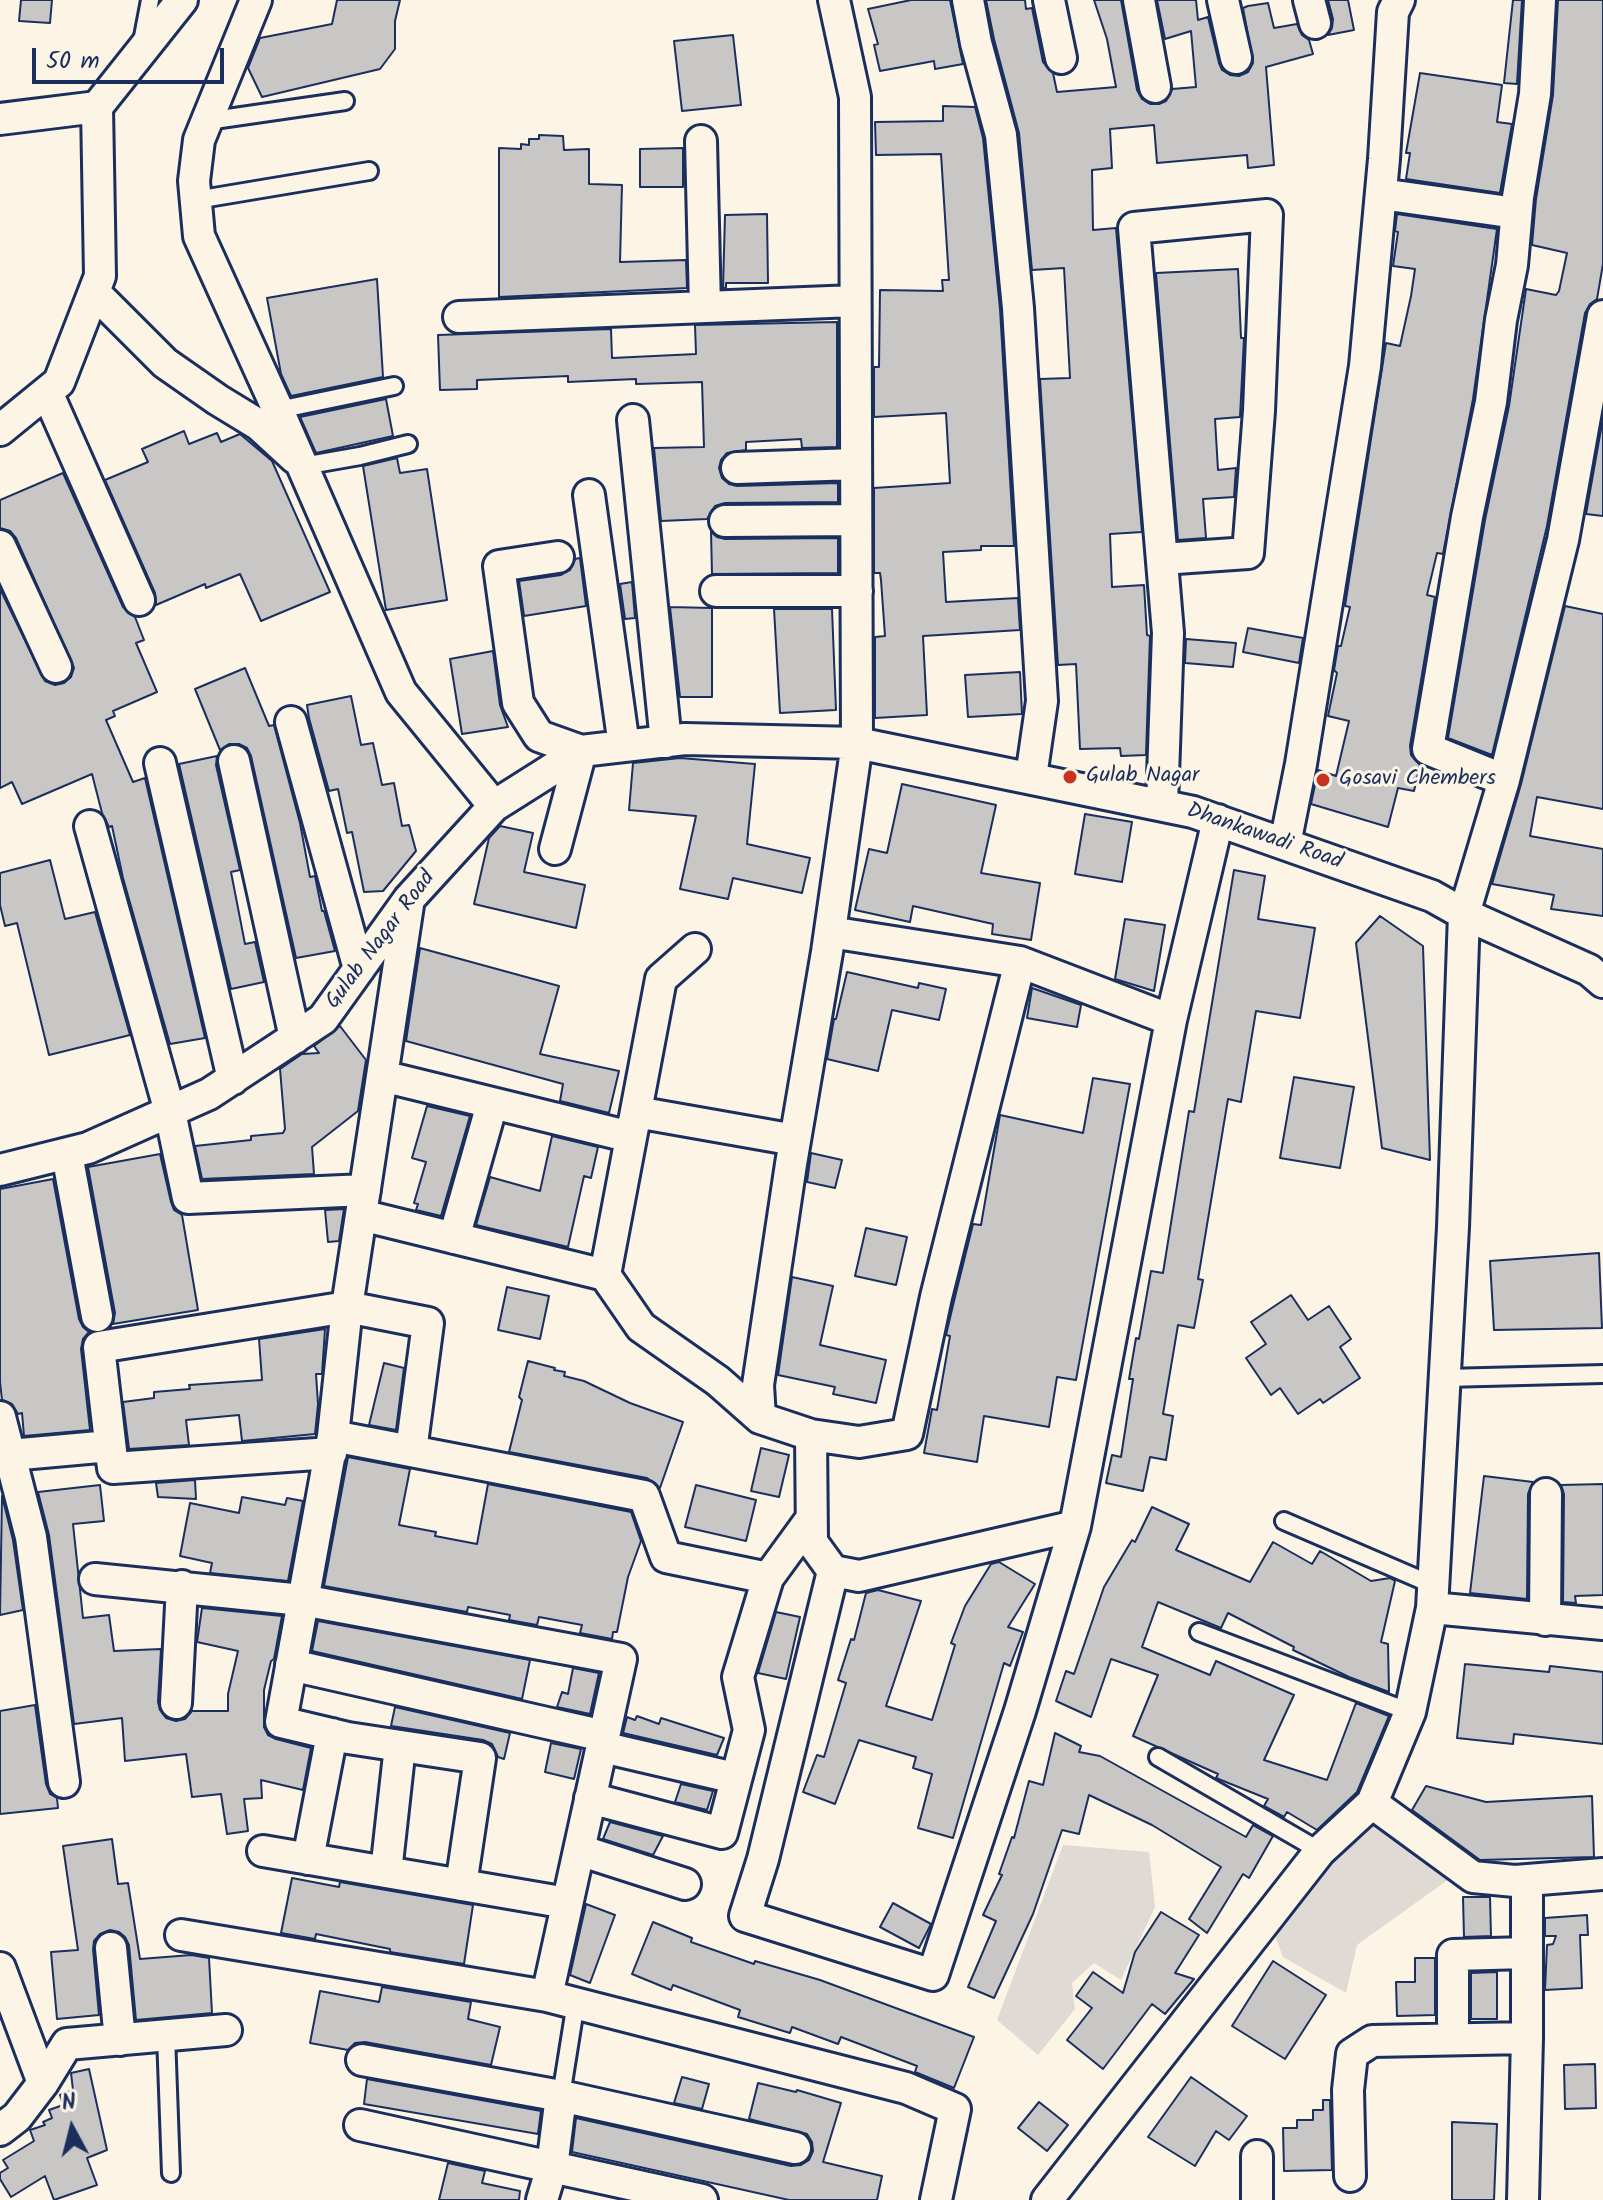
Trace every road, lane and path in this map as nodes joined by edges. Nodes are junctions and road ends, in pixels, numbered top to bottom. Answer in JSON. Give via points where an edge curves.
{"nodes":[{"id":1,"x":150,"y":0,"type":"edge"},
{"id":2,"x":182,"y":0,"type":"edge"},
{"id":3,"x":256,"y":0,"type":"edge"},
{"id":4,"x":834,"y":0,"type":"edge"},
{"id":5,"x":968,"y":0,"type":"edge"},
{"id":6,"x":1049,"y":0,"type":"edge"},
{"id":7,"x":1139,"y":0,"type":"edge"},
{"id":8,"x":1223,"y":0,"type":"edge"},
{"id":9,"x":1399,"y":0,"type":"edge"},
{"id":10,"x":1540,"y":0,"type":"edge"},
{"id":11,"x":141,"y":52,"type":"junction"},
{"id":12,"x":1061,"y":58,"type":"dead end"},
{"id":13,"x":1236,"y":58,"type":"dead end"},
{"id":14,"x":1155,"y":87,"type":"dead end"},
{"id":15,"x":345,"y":101,"type":"dead end"},
{"id":16,"x":97,"y":107,"type":"junction"},
{"id":17,"x":0,"y":119,"type":"edge"},
{"id":18,"x":207,"y":121,"type":"junction"},
{"id":19,"x":701,"y":141,"type":"dead end"},
{"id":20,"x":369,"y":171,"type":"dead end"},
{"id":21,"x":1381,"y":194,"type":"junction"},
{"id":22,"x":196,"y":200,"type":"junction"},
{"id":23,"x":1516,"y":213,"type":"junction"},
{"id":24,"x":94,"y":292,"type":"junction"},
{"id":25,"x":854,"y":301,"type":"junction"},
{"id":26,"x":705,"y":307,"type":"junction"},
{"id":27,"x":1603,"y":316,"type":"edge"},
{"id":28,"x":459,"y":317,"type":"dead end"},
{"id":29,"x":394,"y":386,"type":"dead end"},
{"id":30,"x":47,"y":392,"type":"junction"},
{"id":31,"x":278,"y":410,"type":"junction"},
{"id":32,"x":633,"y":420,"type":"dead end"},
{"id":33,"x":0,"y":430,"type":"edge"},
{"id":34,"x":408,"y":444,"type":"dead end"},
{"id":35,"x":856,"y":464,"type":"junction"},
{"id":36,"x":303,"y":466,"type":"junction"},
{"id":37,"x":737,"y":468,"type":"dead end"},
{"id":38,"x":589,"y":495,"type":"dead end"},
{"id":39,"x":856,"y":520,"type":"junction"},
{"id":40,"x":725,"y":521,"type":"dead end"},
{"id":41,"x":0,"y":546,"type":"edge"},
{"id":42,"x":558,"y":557,"type":"dead end"},
{"id":43,"x":1162,"y":559,"type":"junction"},
{"id":44,"x":716,"y":591,"type":"dead end"},
{"id":45,"x":857,"y":591,"type":"junction"},
{"id":46,"x":139,"y":600,"type":"dead end"},
{"id":47,"x":56,"y":667,"type":"dead end"},
{"id":48,"x":291,"y":722,"type":"dead end"},
{"id":49,"x":666,"y":742,"type":"junction"},
{"id":50,"x":857,"y":743,"type":"junction"},
{"id":51,"x":624,"y":746,"type":"junction"},
{"id":52,"x":581,"y":751,"type":"junction"},
{"id":53,"x":234,"y":761,"type":"dead end"},
{"id":54,"x":160,"y":763,"type":"dead end"},
{"id":55,"x":1031,"y":777,"type":"junction"},
{"id":56,"x":1504,"y":780,"type":"junction"},
{"id":57,"x":1162,"y":805,"type":"junction"},
{"id":58,"x":494,"y":806,"type":"junction"},
{"id":59,"x":1218,"y":820,"type":"junction"},
{"id":60,"x":90,"y":826,"type":"dead end"},
{"id":61,"x":1285,"y":844,"type":"junction"},
{"id":62,"x":555,"y":849,"type":"dead end"},
{"id":63,"x":409,"y":899,"type":"junction"},
{"id":64,"x":1464,"y":914,"type":"junction"},
{"id":65,"x":830,"y":932,"type":"junction"},
{"id":66,"x":695,"y":949,"type":"dead end"},
{"id":67,"x":1020,"y":962,"type":"junction"},
{"id":68,"x":1598,"y":967,"type":"edge"},
{"id":69,"x":359,"y":969,"type":"junction"},
{"id":70,"x":1171,"y":1020,"type":"junction"},
{"id":71,"x":295,"y":1038,"type":"junction"},
{"id":72,"x":382,"y":1076,"type":"junction"},
{"id":73,"x":233,"y":1079,"type":"junction"},
{"id":74,"x":492,"y":1104,"type":"junction"},
{"id":75,"x":170,"y":1112,"type":"junction"},
{"id":76,"x":633,"y":1124,"type":"junction"},
{"id":77,"x":795,"y":1140,"type":"junction"},
{"id":78,"x":67,"y":1154,"type":"junction"},
{"id":79,"x":0,"y":1170,"type":"edge"},
{"id":80,"x":363,"y":1202,"type":"junction"},
{"id":81,"x":454,"y":1238,"type":"junction"},
{"id":82,"x":605,"y":1275,"type":"junction"},
{"id":83,"x":347,"y":1307,"type":"junction"},
{"id":84,"x":97,"y":1316,"type":"dead end"},
{"id":85,"x":1603,"y":1374,"type":"edge"},
{"id":86,"x":1445,"y":1378,"type":"junction"},
{"id":87,"x":0,"y":1417,"type":"edge"},
{"id":88,"x":760,"y":1418,"type":"junction"},
{"id":89,"x":811,"y":1435,"type":"junction"},
{"id":90,"x":332,"y":1445,"type":"junction"},
{"id":91,"x":110,"y":1446,"type":"junction"},
{"id":92,"x":411,"y":1451,"type":"junction"},
{"id":93,"x":10,"y":1455,"type":"junction"},
{"id":94,"x":1546,"y":1494,"type":"dead end"},
{"id":95,"x":811,"y":1519,"type":"junction"},
{"id":96,"x":1284,"y":1521,"type":"dead end"},
{"id":97,"x":1075,"y":1526,"type":"junction"},
{"id":98,"x":833,"y":1571,"type":"junction"},
{"id":99,"x":768,"y":1578,"type":"junction"},
{"id":100,"x":95,"y":1579,"type":"dead end"},
{"id":101,"x":182,"y":1586,"type":"junction"},
{"id":102,"x":1432,"y":1597,"type":"junction"},
{"id":103,"x":302,"y":1600,"type":"junction"},
{"id":104,"x":1545,"y":1620,"type":"junction"},
{"id":105,"x":1603,"y":1624,"type":"edge"},
{"id":106,"x":1199,"y":1632,"type":"dead end"},
{"id":107,"x":291,"y":1665,"type":"junction"},
{"id":108,"x":176,"y":1703,"type":"dead end"},
{"id":109,"x":1410,"y":1712,"type":"junction"},
{"id":110,"x":332,"y":1734,"type":"junction"},
{"id":111,"x":603,"y":1742,"type":"junction"},
{"id":112,"x":400,"y":1746,"type":"junction"},
{"id":113,"x":1158,"y":1757,"type":"dead end"},
{"id":114,"x":735,"y":1778,"type":"junction"},
{"id":115,"x":64,"y":1782,"type":"dead end"},
{"id":116,"x":590,"y":1798,"type":"junction"},
{"id":117,"x":1372,"y":1803,"type":"junction"},
{"id":118,"x":579,"y":1850,"type":"junction"},
{"id":119,"x":263,"y":1851,"type":"dead end"},
{"id":120,"x":1320,"y":1851,"type":"junction"},
{"id":121,"x":308,"y":1859,"type":"junction"},
{"id":122,"x":386,"y":1872,"type":"junction"},
{"id":123,"x":1603,"y":1874,"type":"edge"},
{"id":124,"x":1527,"y":1880,"type":"junction"},
{"id":125,"x":685,"y":1884,"type":"dead end"},
{"id":126,"x":461,"y":1885,"type":"junction"},
{"id":127,"x":567,"y":1903,"type":"junction"},
{"id":128,"x":181,"y":1935,"type":"dead end"},
{"id":129,"x":111,"y":1948,"type":"dead end"},
{"id":130,"x":1527,"y":1953,"type":"junction"},
{"id":131,"x":0,"y":1968,"type":"edge"},
{"id":132,"x":547,"y":1996,"type":"junction"},
{"id":133,"x":576,"y":2002,"type":"junction"},
{"id":134,"x":1453,"y":2022,"type":"dead end"},
{"id":135,"x":226,"y":2030,"type":"dead end"},
{"id":136,"x":166,"y":2035,"type":"junction"},
{"id":137,"x":1527,"y":2038,"type":"junction"},
{"id":138,"x":120,"y":2040,"type":"junction"},
{"id":139,"x":362,"y":2060,"type":"dead end"},
{"id":140,"x":43,"y":2083,"type":"junction"},
{"id":141,"x":561,"y":2096,"type":"junction"},
{"id":142,"x":360,"y":2125,"type":"dead end"},
{"id":143,"x":0,"y":2130,"type":"edge"},
{"id":144,"x":795,"y":2148,"type":"dead end"},
{"id":145,"x":1257,"y":2156,"type":"dead end"},
{"id":146,"x":552,"y":2167,"type":"junction"},
{"id":147,"x":171,"y":2173,"type":"dead end"},
{"id":148,"x":1350,"y":2176,"type":"dead end"},
{"id":149,"x":542,"y":2200,"type":"edge"},
{"id":150,"x":702,"y":2200,"type":"edge"},
{"id":151,"x":936,"y":2200,"type":"edge"},
{"id":152,"x":1047,"y":2200,"type":"edge"},
{"id":153,"x":1257,"y":2200,"type":"edge"},
{"id":154,"x":1523,"y":2200,"type":"edge"}],
"edges":[{"from":1,"to":11,"type":"lane"},
{"from":2,"to":11,"type":"street"},
{"from":3,"to":18,"type":"street"},
{"from":4,"to":25,"type":"street","via":[[855,97]]},
{"from":5,"to":55,"type":"street","via":[[1001,135],[1018,308],[1042,701]]},
{"from":6,"to":12,"type":"street"},
{"from":7,"to":14,"type":"street"},
{"from":8,"to":13,"type":"street"},
{"from":9,"to":21,"type":"street","via":[[1393,12]]},
{"from":10,"to":23,"type":"street","via":[[1535,94]]},
{"from":11,"to":16,"type":"street"},
{"from":15,"to":18,"type":"lane"},
{"from":16,"to":17,"type":"street"},
{"from":16,"to":24,"type":"street","via":[[100,276]]},
{"from":18,"to":22,"type":"street","via":[[199,140]]},
{"from":19,"to":26,"type":"street"},
{"from":20,"to":22,"type":"lane"},
{"from":21,"to":23,"type":"street"},
{"from":21,"to":61,"type":"street","via":[[1365,366]]},
{"from":22,"to":31,"type":"street","via":[[199,236]]},
{"from":23,"to":56,"type":"street","via":[[1491,402],[1428,749]]},
{"from":24,"to":30,"type":"street","via":[[59,382]]},
{"from":24,"to":36,"type":"street","via":[[165,363],[259,425]]},
{"from":25,"to":26,"type":"street"},
{"from":25,"to":35,"type":"street"},
{"from":26,"to":28,"type":"street"},
{"from":27,"to":56,"type":"street","via":[[1563,540]]},
{"from":29,"to":31,"type":"lane"},
{"from":30,"to":33,"type":"street"},
{"from":30,"to":46,"type":"street"},
{"from":31,"to":36,"type":"street"},
{"from":32,"to":49,"type":"street"},
{"from":34,"to":36,"type":"lane"},
{"from":35,"to":37,"type":"street"},
{"from":35,"to":39,"type":"street"},
{"from":36,"to":58,"type":"street","via":[[401,692]]},
{"from":38,"to":51,"type":"street"},
{"from":39,"to":40,"type":"street"},
{"from":39,"to":45,"type":"street"},
{"from":41,"to":47,"type":"street"},
{"from":42,"to":52,"type":"street","via":[[499,566],[518,703],[539,736]]},
{"from":43,"to":43,"type":"street","via":[[1248,553],[1267,215],[1134,228]]},
{"from":43,"to":57,"type":"street","via":[[1168,633]]},
{"from":44,"to":45,"type":"street"},
{"from":45,"to":50,"type":"street"},
{"from":48,"to":69,"type":"street"},
{"from":49,"to":50,"type":"street","name":"Gulab Nagar Road"},
{"from":49,"to":51,"type":"street","name":"Gulab Nagar Road"},
{"from":50,"to":55,"type":"street","name":"Dhankawadi Road"},
{"from":50,"to":65,"type":"street"},
{"from":51,"to":52,"type":"street","name":"Gulab Nagar Road"},
{"from":52,"to":58,"type":"street","name":"Gulab Nagar Road"},
{"from":52,"to":62,"type":"street"},
{"from":53,"to":71,"type":"street"},
{"from":54,"to":73,"type":"street"},
{"from":55,"to":57,"type":"street","name":"Dhankawadi Road"},
{"from":56,"to":64,"type":"street"},
{"from":57,"to":59,"type":"street","name":"Dhankawadi Road"},
{"from":58,"to":63,"type":"street","name":"Gulab Nagar Road"},
{"from":59,"to":61,"type":"street","name":"Dhankawadi Road"},
{"from":59,"to":70,"type":"street"},
{"from":60,"to":75,"type":"street"},
{"from":61,"to":64,"type":"street","name":"Dhankawadi Road","via":[[1432,896]]},
{"from":63,"to":69,"type":"street","name":"Gulab Nagar Road"},
{"from":63,"to":72,"type":"street"},
{"from":64,"to":68,"type":"street","name":"Dhankawadi Road"},
{"from":64,"to":86,"type":"street"},
{"from":65,"to":67,"type":"street"},
{"from":65,"to":77,"type":"street"},
{"from":66,"to":76,"type":"street","via":[[661,979]]},
{"from":67,"to":70,"type":"street"},
{"from":67,"to":89,"type":"street","via":[[907,1434],[859,1442]]},
{"from":69,"to":71,"type":"street","name":"Gulab Nagar Road","via":[[323,1019]]},
{"from":70,"to":97,"type":"street"},
{"from":71,"to":73,"type":"street","name":"Gulab Nagar Road"},
{"from":72,"to":74,"type":"street"},
{"from":72,"to":80,"type":"street"},
{"from":73,"to":75,"type":"street","name":"Gulab Nagar Road"},
{"from":74,"to":76,"type":"street"},
{"from":74,"to":81,"type":"street"},
{"from":75,"to":78,"type":"street","name":"Gulab Nagar Road"},
{"from":75,"to":80,"type":"street","via":[[188,1198]]},
{"from":76,"to":77,"type":"street"},
{"from":76,"to":82,"type":"street"},
{"from":77,"to":88,"type":"street","via":[[758,1385]]},
{"from":78,"to":79,"type":"street","name":"Gulab Nagar Road"},
{"from":78,"to":84,"type":"street"},
{"from":80,"to":81,"type":"street"},
{"from":80,"to":83,"type":"street"},
{"from":81,"to":82,"type":"street"},
{"from":82,"to":88,"type":"street","via":[[641,1327]]},
{"from":83,"to":90,"type":"street"},
{"from":83,"to":91,"type":"street","via":[[99,1347]]},
{"from":83,"to":92,"type":"street","via":[[428,1323]]},
{"from":85,"to":86,"type":"lane"},
{"from":86,"to":102,"type":"street"},
{"from":87,"to":93,"type":"street"},
{"from":88,"to":89,"type":"street"},
{"from":89,"to":95,"type":"street"},
{"from":90,"to":91,"type":"street","via":[[113,1468]]},
{"from":90,"to":92,"type":"street"},
{"from":90,"to":103,"type":"street"},
{"from":91,"to":93,"type":"street"},
{"from":92,"to":99,"type":"street","via":[[644,1496],[666,1557]]},
{"from":93,"to":115,"type":"street","via":[[31,1537]]},
{"from":94,"to":104,"type":"street"},
{"from":95,"to":98,"type":"street","via":[[812,1542]]},
{"from":95,"to":99,"type":"street"},
{"from":96,"to":102,"type":"lane"},
{"from":97,"to":98,"type":"street","via":[[859,1576]]},
{"from":97,"to":98,"type":"street","via":[[933,1975],[745,1916]]},
{"from":99,"to":114,"type":"street","via":[[738,1677],[749,1730]]},
{"from":100,"to":101,"type":"street"},
{"from":101,"to":103,"type":"street"},
{"from":101,"to":108,"type":"street"},
{"from":102,"to":104,"type":"street"},
{"from":102,"to":109,"type":"street"},
{"from":103,"to":107,"type":"street"},
{"from":103,"to":111,"type":"street","via":[[621,1659]]},
{"from":104,"to":105,"type":"street"},
{"from":106,"to":109,"type":"lane"},
{"from":107,"to":110,"type":"street","via":[[281,1722]]},
{"from":107,"to":111,"type":"street"},
{"from":109,"to":117,"type":"street"},
{"from":110,"to":112,"type":"street"},
{"from":110,"to":121,"type":"street"},
{"from":111,"to":114,"type":"street"},
{"from":111,"to":116,"type":"street"},
{"from":112,"to":122,"type":"street"},
{"from":112,"to":126,"type":"street","via":[[480,1758]]},
{"from":113,"to":120,"type":"lane"},
{"from":114,"to":116,"type":"street","via":[[722,1833]]},
{"from":116,"to":118,"type":"street"},
{"from":117,"to":120,"type":"street"},
{"from":117,"to":124,"type":"street","via":[[1473,1877]]},
{"from":118,"to":125,"type":"street"},
{"from":118,"to":127,"type":"street"},
{"from":119,"to":121,"type":"street"},
{"from":120,"to":152,"type":"street"},
{"from":121,"to":122,"type":"street"},
{"from":122,"to":126,"type":"street"},
{"from":123,"to":124,"type":"street"},
{"from":124,"to":130,"type":"street"},
{"from":126,"to":127,"type":"street"},
{"from":127,"to":132,"type":"street"},
{"from":128,"to":132,"type":"street"},
{"from":129,"to":138,"type":"street"},
{"from":130,"to":134,"type":"street","via":[[1453,1955]]},
{"from":130,"to":137,"type":"street"},
{"from":131,"to":140,"type":"street"},
{"from":132,"to":133,"type":"street"},
{"from":133,"to":141,"type":"lane"},
{"from":133,"to":151,"type":"street","via":[[906,2088],[955,2109]]},
{"from":135,"to":136,"type":"street"},
{"from":136,"to":138,"type":"street"},
{"from":136,"to":147,"type":"lane"},
{"from":137,"to":148,"type":"street","via":[[1372,2041],[1352,2054]]},
{"from":137,"to":154,"type":"street"},
{"from":138,"to":140,"type":"street","via":[[67,2044]]},
{"from":139,"to":141,"type":"street"},
{"from":140,"to":143,"type":"street"},
{"from":141,"to":144,"type":"street"},
{"from":141,"to":146,"type":"street"},
{"from":142,"to":146,"type":"street"},
{"from":145,"to":153,"type":"street"},
{"from":146,"to":149,"type":"street"},
{"from":146,"to":150,"type":"street"}]}
